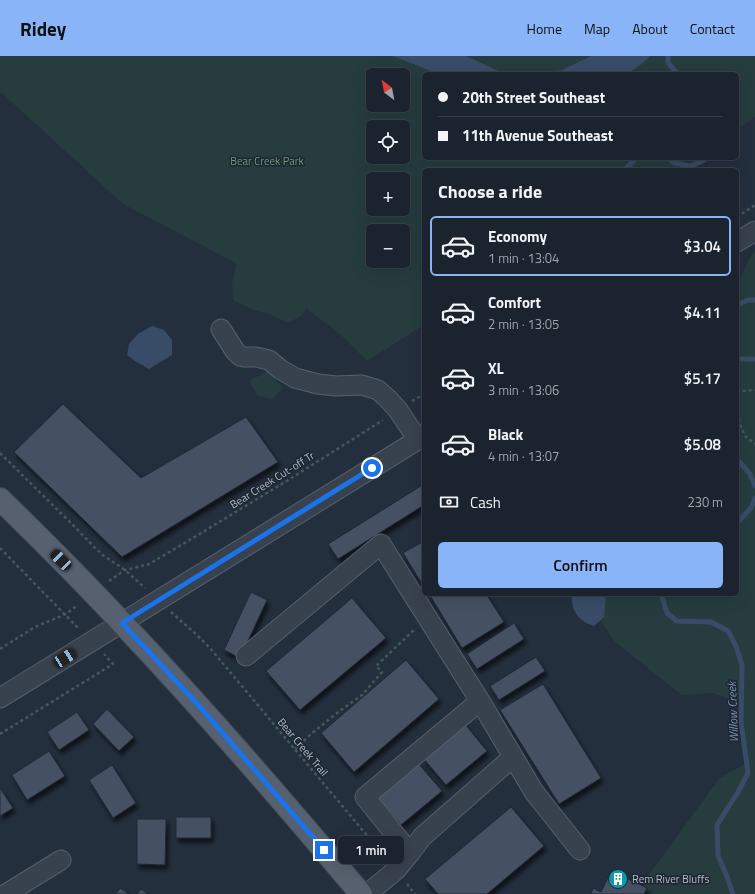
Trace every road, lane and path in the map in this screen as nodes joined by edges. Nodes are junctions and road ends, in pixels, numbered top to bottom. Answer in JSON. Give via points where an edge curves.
{"nodes":[{"id":1,"x":755,"y":206,"type":"edge"},
{"id":2,"x":739,"y":216,"type":"edge"},
{"id":3,"x":755,"y":231,"type":"edge"},
{"id":4,"x":739,"y":241,"type":"edge"},
{"id":5,"x":221,"y":329,"type":"dead end"},
{"id":6,"x":739,"y":390,"type":"edge"},
{"id":7,"x":755,"y":390,"type":"edge"},
{"id":8,"x":422,"y":395,"type":"edge"},
{"id":9,"x":398,"y":410,"type":"junction"},
{"id":10,"x":739,"y":418,"type":"edge"},
{"id":11,"x":421,"y":438,"type":"edge"},
{"id":12,"x":755,"y":444,"type":"edge"},
{"id":13,"x":0,"y":453,"type":"edge"},
{"id":14,"x":0,"y":499,"type":"edge"},
{"id":15,"x":0,"y":548,"type":"edge"},
{"id":16,"x":427,"y":618,"type":"junction"},
{"id":17,"x":122,"y":623,"type":"junction"},
{"id":18,"x":198,"y":636,"type":"dead end"},
{"id":19,"x":0,"y":649,"type":"edge"},
{"id":20,"x":246,"y":656,"type":"dead end"},
{"id":21,"x":113,"y":664,"type":"dead end"},
{"id":22,"x":0,"y":698,"type":"edge"},
{"id":23,"x":480,"y":701,"type":"junction"},
{"id":24,"x":0,"y":734,"type":"edge"},
{"id":25,"x":295,"y":749,"type":"junction"},
{"id":26,"x":513,"y":757,"type":"junction"},
{"id":27,"x":580,"y":850,"type":"dead end"},
{"id":28,"x":410,"y":853,"type":"junction"},
{"id":29,"x":61,"y":860,"type":"dead end"},
{"id":30,"x":396,"y":870,"type":"junction"},
{"id":31,"x":6,"y":894,"type":"edge"},
{"id":32,"x":361,"y":894,"type":"edge"},
{"id":33,"x":367,"y":894,"type":"edge"}],
"edges":[{"from":1,"to":2,"type":"path"},
{"from":3,"to":4,"type":"street"},
{"from":5,"to":9,"type":"street","via":[[240,356],[269,360],[296,378],[318,384],[362,385],[378,390]]},
{"from":6,"to":7,"type":"path"},
{"from":8,"to":9,"type":"path","name":"Bear Creek Cut-off Tr"},
{"from":9,"to":11,"type":"street"},
{"from":9,"to":13,"type":"path","name":"Bear Creek Cut-off Tr","via":[[149,564],[125,570],[93,546]]},
{"from":10,"to":12,"type":"path","via":[[745,436]]},
{"from":11,"to":17,"type":"street"},
{"from":14,"to":17,"type":"main road"},
{"from":15,"to":19,"type":"path","via":[[66,614],[35,627]]},
{"from":16,"to":20,"type":"street","via":[[381,544]]},
{"from":16,"to":23,"type":"street"},
{"from":16,"to":25,"type":"path","via":[[376,666],[382,672],[362,695]]},
{"from":17,"to":22,"type":"street"},
{"from":17,"to":32,"type":"main road","via":[[201,708]]},
{"from":18,"to":25,"type":"path","name":"Bear Creek Trail"},
{"from":21,"to":24,"type":"path"},
{"from":23,"to":26,"type":"street"},
{"from":23,"to":28,"type":"street","via":[[365,797]]},
{"from":25,"to":30,"type":"path","name":"Bear Creek Trail"},
{"from":26,"to":27,"type":"street","via":[[534,792]]},
{"from":26,"to":28,"type":"street","via":[[422,837]]},
{"from":28,"to":30,"type":"street"},
{"from":29,"to":31,"type":"street"},
{"from":30,"to":33,"type":"street"}]}
